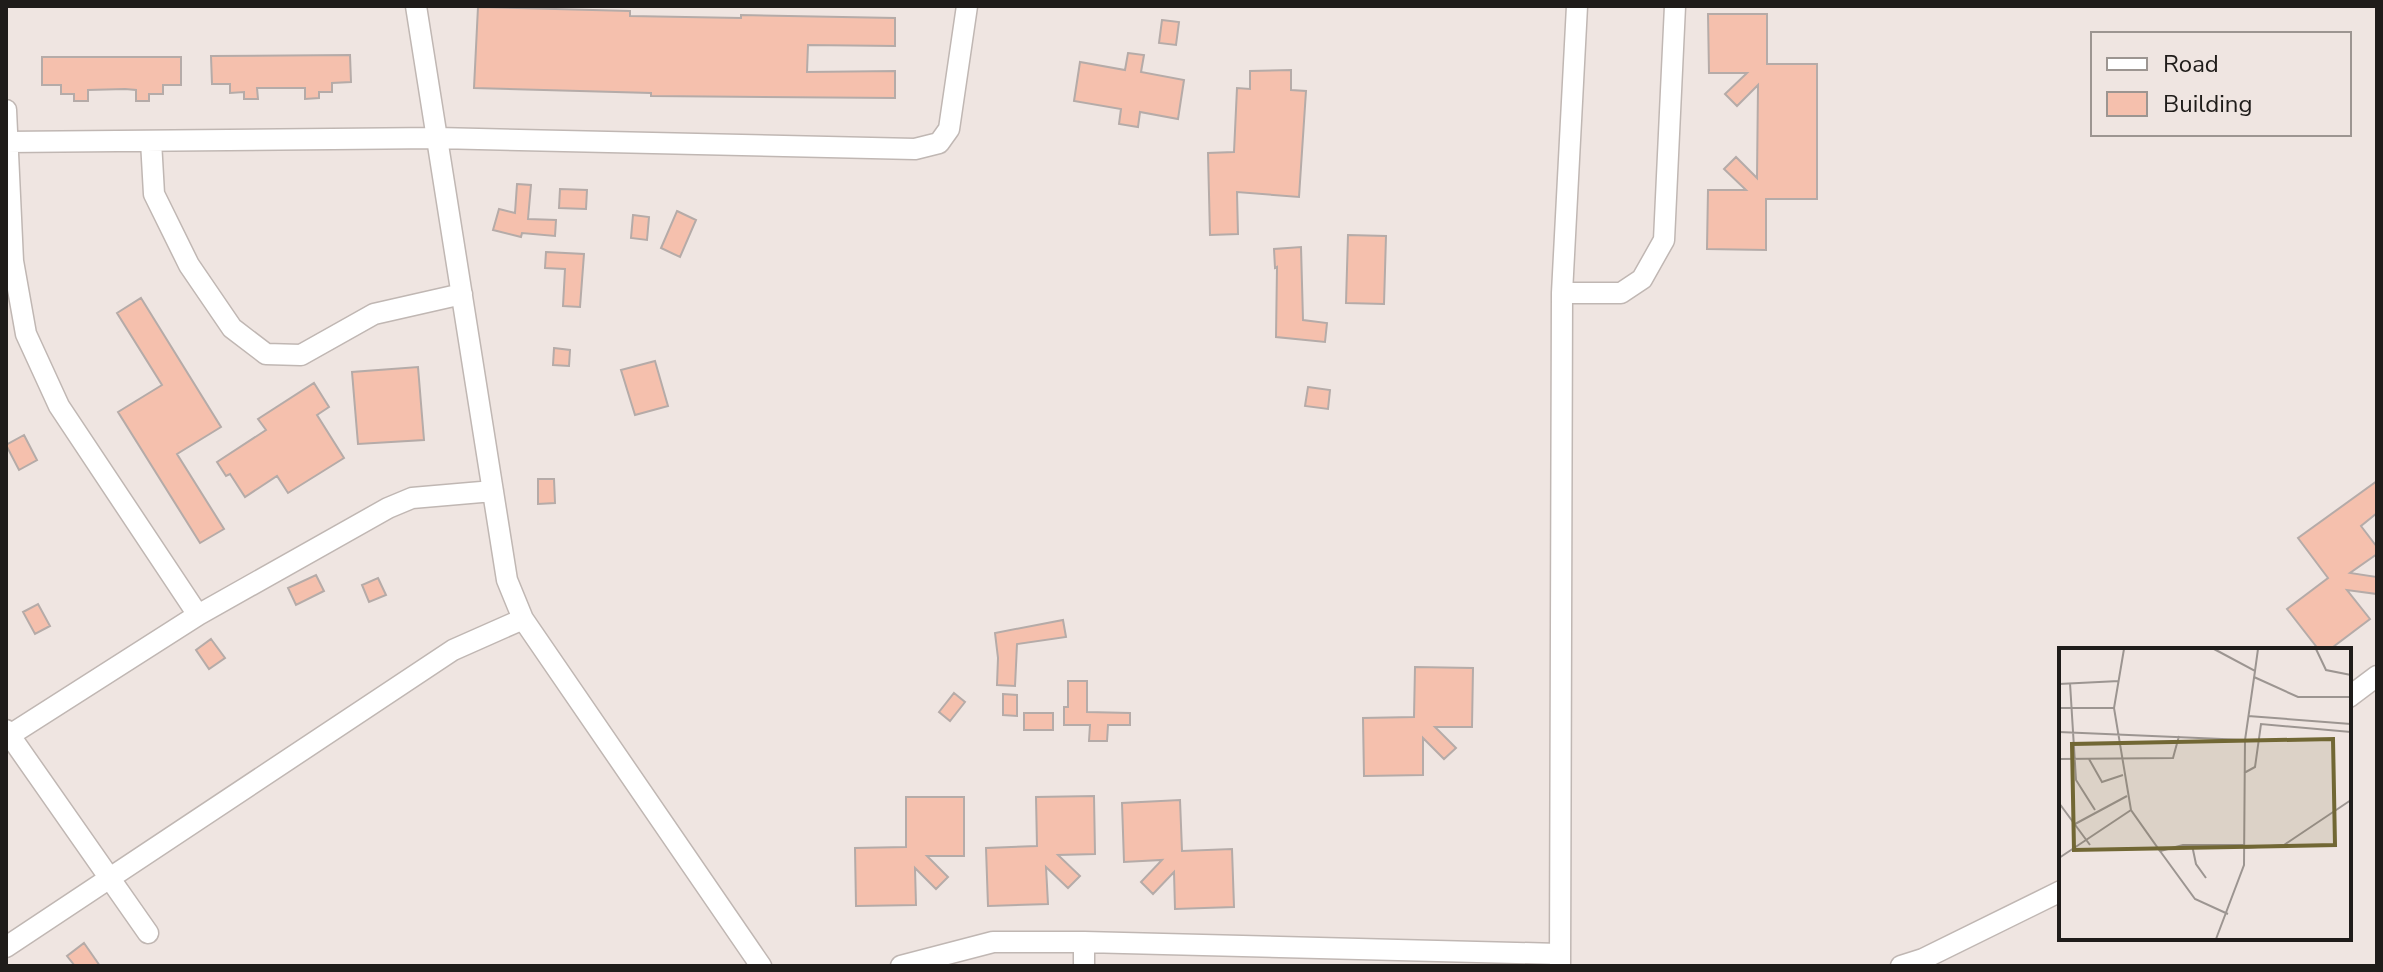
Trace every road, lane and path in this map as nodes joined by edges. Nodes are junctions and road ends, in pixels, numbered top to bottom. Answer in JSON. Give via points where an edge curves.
{"nodes":[{"id":1,"x":416,"y":6,"type":"edge"},
{"id":2,"x":967,"y":6,"type":"edge"},
{"id":3,"x":1577,"y":6,"type":"edge"},
{"id":4,"x":1675,"y":6,"type":"edge"},
{"id":5,"x":6,"y":110,"type":"edge"},
{"id":6,"x":437,"y":138,"type":"junction"},
{"id":7,"x":151,"y":141,"type":"junction"},
{"id":8,"x":6,"y":142,"type":"edge"},
{"id":9,"x":1562,"y":293,"type":"junction"},
{"id":10,"x":462,"y":294,"type":"junction"},
{"id":11,"x":493,"y":491,"type":"junction"},
{"id":12,"x":198,"y":615,"type":"junction"},
{"id":13,"x":523,"y":619,"type":"junction"},
{"id":14,"x":2377,"y":676,"type":"edge"},
{"id":15,"x":2351,"y":696,"type":"edge"},
{"id":16,"x":8,"y":733,"type":"edge"},
{"id":17,"x":108,"y":877,"type":"junction"},
{"id":18,"x":2059,"y":892,"type":"edge"},
{"id":19,"x":148,"y":933,"type":"dead end"},
{"id":20,"x":1084,"y":942,"type":"junction"},
{"id":21,"x":6,"y":947,"type":"edge"},
{"id":22,"x":1560,"y":960,"type":"edge"},
{"id":23,"x":761,"y":966,"type":"edge"},
{"id":24,"x":901,"y":966,"type":"edge"},
{"id":25,"x":1084,"y":966,"type":"edge"},
{"id":26,"x":1901,"y":966,"type":"edge"}],
"edges":[{"from":1,"to":6,"type":"street"},
{"from":2,"to":6,"type":"street","via":[[949,129],[939,143],[915,149]]},
{"from":3,"to":9,"type":"street"},
{"from":4,"to":9,"type":"street","via":[[1664,240],[1642,279],[1621,293]]},
{"from":5,"to":8,"type":"street"},
{"from":6,"to":7,"type":"street"},
{"from":6,"to":10,"type":"street"},
{"from":7,"to":8,"type":"street"},
{"from":7,"to":10,"type":"street","via":[[154,194],[189,265],[232,328],[266,354],[301,355],[374,314]]},
{"from":8,"to":12,"type":"street","via":[[13,261],[26,334],[59,406]]},
{"from":9,"to":22,"type":"street"},
{"from":10,"to":11,"type":"street"},
{"from":11,"to":12,"type":"street","via":[[412,498],[388,508]]},
{"from":11,"to":13,"type":"street","via":[[507,580]]},
{"from":12,"to":16,"type":"street"},
{"from":13,"to":17,"type":"street","via":[[453,650]]},
{"from":13,"to":23,"type":"street"},
{"from":14,"to":15,"type":"street"},
{"from":16,"to":17,"type":"street"},
{"from":17,"to":19,"type":"street"},
{"from":17,"to":21,"type":"street"},
{"from":18,"to":26,"type":"street"},
{"from":20,"to":22,"type":"street"},
{"from":20,"to":24,"type":"street","via":[[993,942]]},
{"from":20,"to":25,"type":"street"}]}
